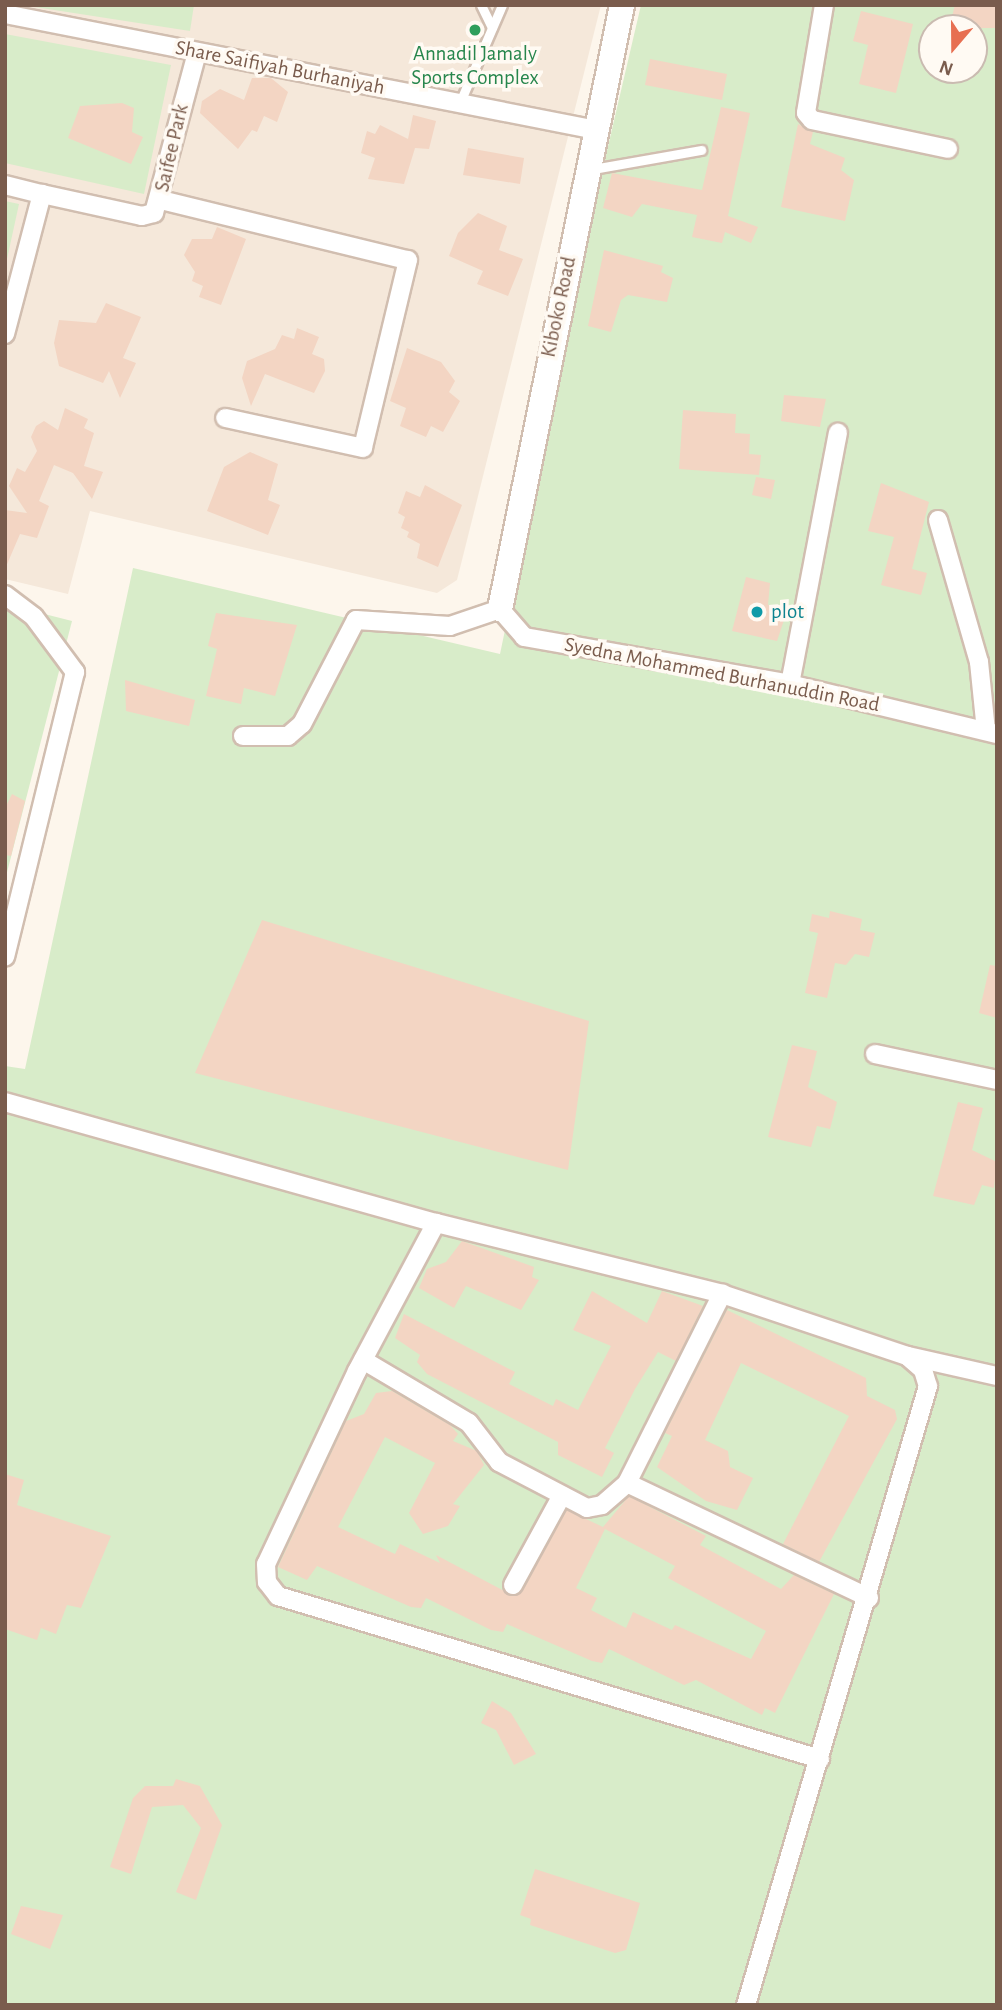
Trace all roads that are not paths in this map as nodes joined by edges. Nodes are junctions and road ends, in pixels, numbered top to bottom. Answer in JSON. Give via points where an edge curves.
{"nodes":[{"id":1,"x":481,"y":5,"type":"edge"},
{"id":2,"x":502,"y":5,"type":"edge"},
{"id":3,"x":622,"y":5,"type":"edge"},
{"id":4,"x":824,"y":5,"type":"edge"},
{"id":5,"x":5,"y":14,"type":"edge"},
{"id":6,"x":492,"y":28,"type":"junction"},
{"id":7,"x":197,"y":52,"type":"junction"},
{"id":8,"x":460,"y":102,"type":"junction"},
{"id":9,"x":596,"y":130,"type":"junction"},
{"id":10,"x":948,"y":149,"type":"dead end"},
{"id":11,"x":701,"y":150,"type":"dead end"},
{"id":12,"x":587,"y":170,"type":"junction"},
{"id":13,"x":5,"y":186,"type":"edge"},
{"id":14,"x":42,"y":194,"type":"junction"},
{"id":15,"x":161,"y":200,"type":"junction"},
{"id":16,"x":5,"y":334,"type":"edge"},
{"id":17,"x":225,"y":418,"type":"dead end"},
{"id":18,"x":838,"y":433,"type":"dead end"},
{"id":19,"x":938,"y":520,"type":"dead end"},
{"id":20,"x":5,"y":596,"type":"edge"},
{"id":21,"x":500,"y":609,"type":"junction"},
{"id":22,"x":790,"y":684,"type":"junction"},
{"id":23,"x":991,"y":733,"type":"edge"},
{"id":24,"x":243,"y":736,"type":"dead end"},
{"id":25,"x":5,"y":957,"type":"edge"},
{"id":26,"x":875,"y":1054,"type":"dead end"},
{"id":27,"x":997,"y":1080,"type":"edge"},
{"id":28,"x":5,"y":1102,"type":"edge"},
{"id":29,"x":436,"y":1223,"type":"junction"},
{"id":30,"x":722,"y":1294,"type":"junction"},
{"id":31,"x":907,"y":1356,"type":"junction"},
{"id":32,"x":363,"y":1360,"type":"junction"},
{"id":33,"x":997,"y":1376,"type":"edge"},
{"id":34,"x":627,"y":1483,"type":"junction"},
{"id":35,"x":562,"y":1495,"type":"junction"},
{"id":36,"x":513,"y":1585,"type":"dead end"},
{"id":37,"x":869,"y":1598,"type":"junction"},
{"id":38,"x":820,"y":1759,"type":"junction"},
{"id":39,"x":747,"y":2005,"type":"edge"}],
"edges":[{"from":1,"to":6,"type":"lane"},
{"from":2,"to":6,"type":"lane"},
{"from":3,"to":9,"type":"street","name":"Kiboko Road"},
{"from":4,"to":10,"type":"street","via":[[806,113],[812,120]]},
{"from":5,"to":7,"type":"street","name":"Share Saifiyah Burhaniyah"},
{"from":6,"to":8,"type":"lane"},
{"from":7,"to":8,"type":"street","name":"Share Saifiyah Burhaniyah"},
{"from":7,"to":15,"type":"street","name":"Saifee Park"},
{"from":8,"to":9,"type":"street","name":"Share Saifiyah Burhaniyah"},
{"from":9,"to":12,"type":"street","name":"Kiboko Road"},
{"from":11,"to":12,"type":"lane"},
{"from":12,"to":21,"type":"street","name":"Kiboko Road"},
{"from":13,"to":14,"type":"street","name":"Saifee Park"},
{"from":14,"to":15,"type":"street","name":"Saifee Park","via":[[142,216],[154,213]]},
{"from":14,"to":16,"type":"street"},
{"from":15,"to":17,"type":"street","via":[[400,253],[408,260],[363,448]]},
{"from":18,"to":22,"type":"street"},
{"from":19,"to":23,"type":"street","via":[[979,662]]},
{"from":20,"to":25,"type":"street","via":[[34,617],[75,672]]},
{"from":21,"to":22,"type":"street","name":"Syedna Mohammed Burhanuddin Road","via":[[524,637]]},
{"from":21,"to":24,"type":"street","via":[[450,626],[356,620],[302,723],[288,736]]},
{"from":22,"to":23,"type":"street","name":"Syedna Mohammed Burhanuddin Road"},
{"from":26,"to":27,"type":"street"},
{"from":28,"to":29,"type":"street"},
{"from":29,"to":30,"type":"street"},
{"from":29,"to":32,"type":"street"},
{"from":30,"to":31,"type":"street"},
{"from":30,"to":34,"type":"street"},
{"from":31,"to":33,"type":"street"},
{"from":31,"to":37,"type":"street","via":[[928,1386]]},
{"from":32,"to":35,"type":"street","via":[[469,1423],[499,1462]]},
{"from":32,"to":38,"type":"street","via":[[266,1564],[278,1596]]},
{"from":34,"to":35,"type":"street","via":[[603,1505],[587,1508]]},
{"from":34,"to":37,"type":"street"},
{"from":35,"to":36,"type":"street"},
{"from":37,"to":38,"type":"street"},
{"from":38,"to":39,"type":"street"}]}
